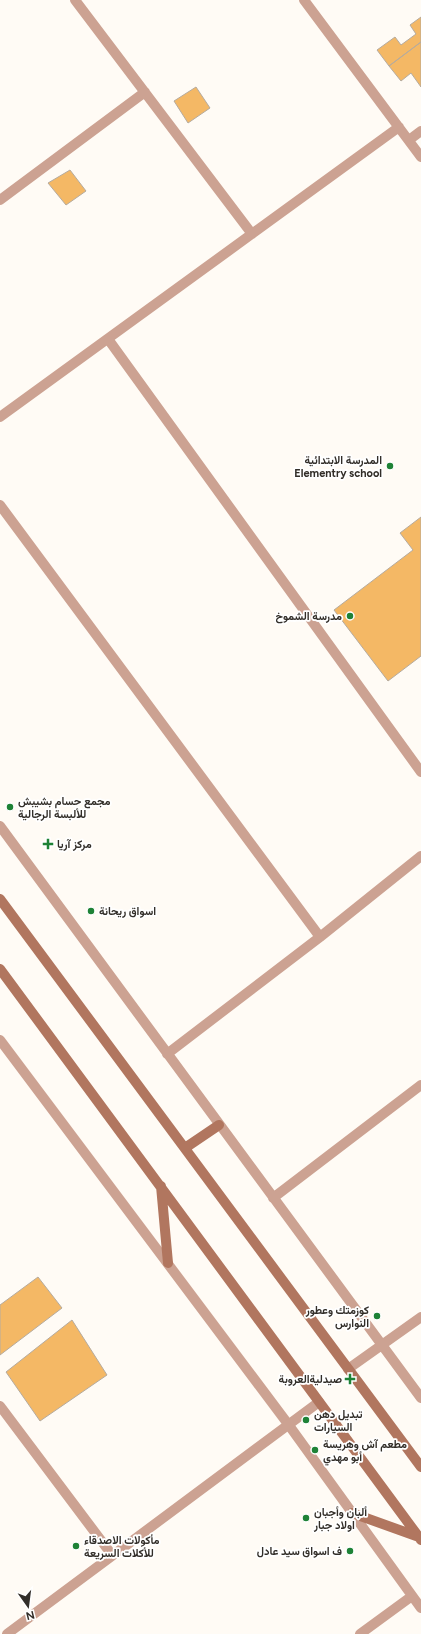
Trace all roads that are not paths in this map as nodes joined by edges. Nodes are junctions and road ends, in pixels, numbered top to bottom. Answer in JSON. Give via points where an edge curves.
{"nodes":[{"id":1,"x":76,"y":0,"type":"edge"},
{"id":2,"x":304,"y":0,"type":"edge"},
{"id":3,"x":145,"y":92,"type":"junction"},
{"id":4,"x":399,"y":127,"type":"junction"},
{"id":5,"x":421,"y":131,"type":"edge"},
{"id":6,"x":408,"y":140,"type":"junction"},
{"id":7,"x":421,"y":157,"type":"edge"},
{"id":8,"x":0,"y":200,"type":"edge"},
{"id":9,"x":252,"y":234,"type":"junction"},
{"id":10,"x":108,"y":339,"type":"junction"},
{"id":11,"x":0,"y":417,"type":"edge"},
{"id":12,"x":0,"y":505,"type":"edge"},
{"id":13,"x":421,"y":772,"type":"edge"},
{"id":14,"x":0,"y":826,"type":"edge"},
{"id":15,"x":421,"y":856,"type":"edge"},
{"id":16,"x":0,"y":898,"type":"edge"},
{"id":17,"x":320,"y":937,"type":"junction"},
{"id":18,"x":0,"y":969,"type":"edge"},
{"id":19,"x":0,"y":1040,"type":"edge"},
{"id":20,"x":167,"y":1054,"type":"junction"},
{"id":21,"x":421,"y":1085,"type":"edge"},
{"id":22,"x":219,"y":1125,"type":"junction"},
{"id":23,"x":185,"y":1148,"type":"junction"},
{"id":24,"x":161,"y":1186,"type":"junction"},
{"id":25,"x":273,"y":1198,"type":"junction"},
{"id":26,"x":168,"y":1263,"type":"junction"},
{"id":27,"x":421,"y":1317,"type":"edge"},
{"id":28,"x":382,"y":1345,"type":"junction"},
{"id":29,"x":348,"y":1369,"type":"junction"},
{"id":30,"x":421,"y":1398,"type":"edge"},
{"id":31,"x":319,"y":1402,"type":"junction"},
{"id":32,"x":0,"y":1406,"type":"edge"},
{"id":33,"x":288,"y":1424,"type":"junction"},
{"id":34,"x":421,"y":1465,"type":"edge"},
{"id":35,"x":352,"y":1513,"type":"junction"},
{"id":36,"x":420,"y":1538,"type":"edge"},
{"id":37,"x":112,"y":1555,"type":"junction"},
{"id":38,"x":412,"y":1596,"type":"junction"},
{"id":39,"x":421,"y":1608,"type":"edge"},
{"id":40,"x":7,"y":1634,"type":"edge"},
{"id":41,"x":360,"y":1634,"type":"edge"}],
"edges":[{"from":1,"to":3,"type":"street"},
{"from":2,"to":4,"type":"street"},
{"from":3,"to":8,"type":"street"},
{"from":3,"to":9,"type":"street"},
{"from":4,"to":6,"type":"street"},
{"from":4,"to":9,"type":"street"},
{"from":5,"to":6,"type":"street"},
{"from":6,"to":7,"type":"street"},
{"from":9,"to":10,"type":"street"},
{"from":10,"to":11,"type":"street"},
{"from":10,"to":13,"type":"street"},
{"from":12,"to":17,"type":"street"},
{"from":14,"to":20,"type":"street"},
{"from":15,"to":17,"type":"street"},
{"from":16,"to":23,"type":"main road"},
{"from":17,"to":20,"type":"street"},
{"from":18,"to":24,"type":"main road"},
{"from":19,"to":26,"type":"street"},
{"from":20,"to":22,"type":"street"},
{"from":21,"to":25,"type":"street"},
{"from":22,"to":23,"type":"main road"},
{"from":22,"to":25,"type":"street"},
{"from":23,"to":29,"type":"main road"},
{"from":24,"to":26,"type":"main road"},
{"from":24,"to":31,"type":"main road"},
{"from":25,"to":28,"type":"street"},
{"from":26,"to":33,"type":"street"},
{"from":27,"to":28,"type":"street"},
{"from":28,"to":29,"type":"street"},
{"from":28,"to":30,"type":"street"},
{"from":29,"to":34,"type":"main road"},
{"from":31,"to":33,"type":"street"},
{"from":31,"to":36,"type":"main road"},
{"from":32,"to":37,"type":"street"},
{"from":33,"to":35,"type":"street"},
{"from":33,"to":37,"type":"street"},
{"from":35,"to":36,"type":"main road"},
{"from":35,"to":38,"type":"street"},
{"from":37,"to":40,"type":"street"},
{"from":38,"to":39,"type":"street"},
{"from":38,"to":41,"type":"street"}]}
